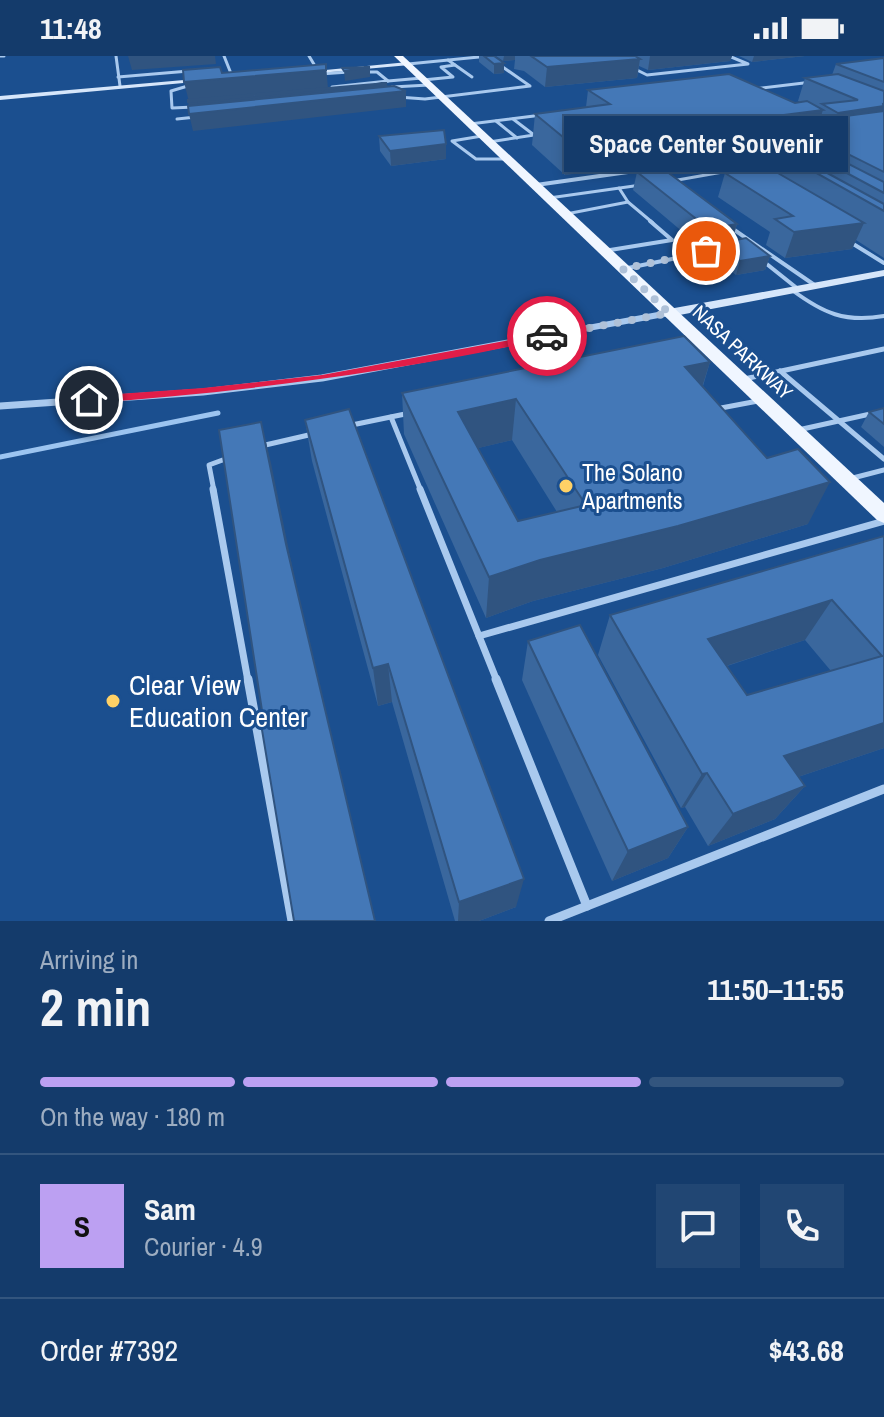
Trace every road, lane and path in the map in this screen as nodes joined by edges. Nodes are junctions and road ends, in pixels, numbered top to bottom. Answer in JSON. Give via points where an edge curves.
{"nodes":[{"id":1,"x":116,"y":56,"type":"edge"},
{"id":2,"x":224,"y":56,"type":"edge"},
{"id":3,"x":309,"y":56,"type":"edge"},
{"id":4,"x":398,"y":56,"type":"edge"},
{"id":5,"x":488,"y":56,"type":"edge"},
{"id":6,"x":729,"y":56,"type":"edge"},
{"id":7,"x":448,"y":60,"type":"junction"},
{"id":8,"x":622,"y":62,"type":"edge"},
{"id":9,"x":408,"y":64,"type":"junction"},
{"id":10,"x":517,"y":64,"type":"dead end"},
{"id":11,"x":455,"y":65,"type":"junction"},
{"id":12,"x":502,"y":66,"type":"junction"},
{"id":13,"x":375,"y":69,"type":"junction"},
{"id":14,"x":197,"y":70,"type":"edge"},
{"id":15,"x":318,"y":72,"type":"junction"},
{"id":16,"x":303,"y":74,"type":"edge"},
{"id":17,"x":246,"y":75,"type":"edge"},
{"id":18,"x":232,"y":76,"type":"junction"},
{"id":19,"x":118,"y":77,"type":"junction"},
{"id":20,"x":472,"y":77,"type":"dead end"},
{"id":21,"x":388,"y":81,"type":"junction"},
{"id":22,"x":424,"y":81,"type":"junction"},
{"id":23,"x":822,"y":81,"type":"edge"},
{"id":24,"x":806,"y":83,"type":"junction"},
{"id":25,"x":204,"y":84,"type":"edge"},
{"id":26,"x":120,"y":86,"type":"junction"},
{"id":27,"x":332,"y":87,"type":"junction"},
{"id":28,"x":819,"y":88,"type":"edge"},
{"id":29,"x":361,"y":90,"type":"edge"},
{"id":30,"x":751,"y":90,"type":"edge"},
{"id":31,"x":321,"y":95,"type":"edge"},
{"id":32,"x":395,"y":97,"type":"edge"},
{"id":33,"x":440,"y":97,"type":"junction"},
{"id":34,"x":0,"y":98,"type":"edge"},
{"id":35,"x":202,"y":107,"type":"edge"},
{"id":36,"x":550,"y":114,"type":"edge"},
{"id":37,"x":207,"y":116,"type":"edge"},
{"id":38,"x":177,"y":119,"type":"dead end"},
{"id":39,"x":470,"y":124,"type":"junction"},
{"id":40,"x":518,"y":125,"type":"junction"},
{"id":41,"x":505,"y":127,"type":"junction"},
{"id":42,"x":517,"y":138,"type":"junction"},
{"id":43,"x":485,"y":139,"type":"junction"},
{"id":44,"x":752,"y":155,"type":"edge"},
{"id":45,"x":507,"y":159,"type":"junction"},
{"id":46,"x":747,"y":178,"type":"edge"},
{"id":47,"x":536,"y":185,"type":"junction"},
{"id":48,"x":644,"y":185,"type":"edge"},
{"id":49,"x":619,"y":188,"type":"junction"},
{"id":50,"x":679,"y":189,"type":"edge"},
{"id":51,"x":549,"y":198,"type":"junction"},
{"id":52,"x":628,"y":202,"type":"junction"},
{"id":53,"x":566,"y":214,"type":"junction"},
{"id":54,"x":724,"y":222,"type":"edge"},
{"id":55,"x":847,"y":240,"type":"edge"},
{"id":56,"x":730,"y":247,"type":"edge"},
{"id":57,"x":604,"y":251,"type":"junction"},
{"id":58,"x":754,"y":254,"type":"edge"},
{"id":59,"x":884,"y":263,"type":"edge"},
{"id":60,"x":623,"y":269,"type":"junction"},
{"id":61,"x":884,"y":273,"type":"edge"},
{"id":62,"x":816,"y":286,"type":"junction"},
{"id":63,"x":795,"y":290,"type":"junction"},
{"id":64,"x":669,"y":313,"type":"junction"},
{"id":65,"x":884,"y":316,"type":"edge"},
{"id":66,"x":884,"y":349,"type":"edge"},
{"id":67,"x":780,"y":371,"type":"junction"},
{"id":68,"x":740,"y":380,"type":"junction"},
{"id":69,"x":762,"y":400,"type":"junction"},
{"id":70,"x":0,"y":406,"type":"edge"},
{"id":71,"x":422,"y":411,"type":"edge"},
{"id":72,"x":884,"y":411,"type":"edge"},
{"id":73,"x":391,"y":417,"type":"junction"},
{"id":74,"x":722,"y":420,"type":"edge"},
{"id":75,"x":839,"y":421,"type":"junction"},
{"id":76,"x":345,"y":427,"type":"edge"},
{"id":77,"x":794,"y":430,"type":"junction"},
{"id":78,"x":315,"y":433,"type":"edge"},
{"id":79,"x":254,"y":449,"type":"edge"},
{"id":80,"x":239,"y":454,"type":"edge"},
{"id":81,"x":884,"y":459,"type":"edge"},
{"id":82,"x":884,"y":470,"type":"edge"},
{"id":83,"x":847,"y":480,"type":"junction"},
{"id":84,"x":884,"y":515,"type":"edge"},
{"id":85,"x":884,"y":521,"type":"edge"},
{"id":86,"x":479,"y":636,"type":"junction"},
{"id":87,"x":884,"y":789,"type":"edge"},
{"id":88,"x":587,"y":906,"type":"junction"},
{"id":89,"x":292,"y":921,"type":"edge"},
{"id":90,"x":549,"y":921,"type":"edge"}],
"edges":[{"from":1,"to":19,"type":"lane"},
{"from":2,"to":18,"type":"lane"},
{"from":3,"to":15,"type":"lane"},
{"from":4,"to":9,"type":"main road","name":"NASA PARKWAY"},
{"from":5,"to":7,"type":"street"},
{"from":5,"to":12,"type":"lane"},
{"from":6,"to":8,"type":"lane","via":[[748,64],[647,75]]},
{"from":7,"to":9,"type":"street"},
{"from":7,"to":11,"type":"lane"},
{"from":9,"to":13,"type":"street"},
{"from":9,"to":22,"type":"main road","name":"NASA PARKWAY"},
{"from":10,"to":12,"type":"lane"},
{"from":11,"to":20,"type":"lane"},
{"from":11,"to":22,"type":"lane","via":[[441,67],[453,77]]},
{"from":12,"to":33,"type":"lane","via":[[530,86]]},
{"from":13,"to":15,"type":"street"},
{"from":13,"to":21,"type":"lane"},
{"from":14,"to":19,"type":"lane"},
{"from":15,"to":16,"type":"street"},
{"from":15,"to":27,"type":"lane"},
{"from":17,"to":18,"type":"street"},
{"from":18,"to":26,"type":"street"},
{"from":19,"to":26,"type":"lane"},
{"from":21,"to":22,"type":"lane"},
{"from":21,"to":27,"type":"lane"},
{"from":22,"to":29,"type":"lane"},
{"from":22,"to":33,"type":"main road","name":"NASA PARKWAY"},
{"from":23,"to":24,"type":"street"},
{"from":24,"to":28,"type":"street"},
{"from":24,"to":30,"type":"street"},
{"from":25,"to":35,"type":"lane","via":[[171,91],[172,108]]},
{"from":26,"to":34,"type":"street"},
{"from":27,"to":31,"type":"lane","via":[[333,94]]},
{"from":32,"to":33,"type":"lane"},
{"from":33,"to":39,"type":"main road","name":"NASA PARKWAY"},
{"from":36,"to":40,"type":"street"},
{"from":37,"to":38,"type":"lane"},
{"from":39,"to":41,"type":"street"},
{"from":39,"to":43,"type":"main road","name":"NASA PARKWAY"},
{"from":40,"to":41,"type":"street"},
{"from":40,"to":42,"type":"lane","via":[[534,135]]},
{"from":41,"to":42,"type":"lane"},
{"from":42,"to":43,"type":"lane"},
{"from":43,"to":45,"type":"main road","name":"NASA PARKWAY"},
{"from":43,"to":45,"type":"lane","via":[[452,141],[468,159]]},
{"from":44,"to":47,"type":"street"},
{"from":45,"to":47,"type":"main road","name":"NASA PARKWAY"},
{"from":46,"to":50,"type":"lane","via":[[734,170],[670,181]]},
{"from":47,"to":51,"type":"main road","name":"NASA PARKWAY"},
{"from":48,"to":49,"type":"lane"},
{"from":49,"to":51,"type":"lane"},
{"from":49,"to":52,"type":"lane"},
{"from":51,"to":53,"type":"main road","name":"NASA PARKWAY"},
{"from":52,"to":53,"type":"lane"},
{"from":52,"to":57,"type":"lane","via":[[672,240]]},
{"from":53,"to":57,"type":"main road","name":"NASA PARKWAY"},
{"from":54,"to":62,"type":"lane"},
{"from":55,"to":59,"type":"lane"},
{"from":56,"to":60,"type":"lane"},
{"from":57,"to":60,"type":"main road","name":"NASA PARKWAY"},
{"from":58,"to":63,"type":"lane"},
{"from":60,"to":64,"type":"main road","name":"NASA PARKWAY"},
{"from":61,"to":62,"type":"street"},
{"from":62,"to":63,"type":"street"},
{"from":63,"to":64,"type":"street"},
{"from":63,"to":65,"type":"lane","via":[[834,318],[855,322]]},
{"from":64,"to":68,"type":"main road","name":"NASA PARKWAY","via":[[701,351]]},
{"from":64,"to":70,"type":"street","via":[[322,378]]},
{"from":66,"to":67,"type":"lane"},
{"from":67,"to":68,"type":"lane"},
{"from":67,"to":75,"type":"lane"},
{"from":68,"to":69,"type":"main road","name":"NASA PARKWAY"},
{"from":69,"to":74,"type":"lane","via":[[721,408]]},
{"from":69,"to":77,"type":"main road","name":"NASA PARKWAY"},
{"from":71,"to":73,"type":"lane"},
{"from":72,"to":75,"type":"lane"},
{"from":73,"to":76,"type":"lane"},
{"from":73,"to":86,"type":"lane"},
{"from":75,"to":77,"type":"lane"},
{"from":75,"to":81,"type":"lane"},
{"from":77,"to":83,"type":"main road","name":"NASA PARKWAY","via":[[812,455]]},
{"from":78,"to":79,"type":"lane"},
{"from":80,"to":89,"type":"lane","via":[[209,465]]},
{"from":82,"to":83,"type":"lane"},
{"from":83,"to":84,"type":"main road","name":"NASA PARKWAY"},
{"from":85,"to":86,"type":"lane"},
{"from":86,"to":88,"type":"lane"},
{"from":87,"to":88,"type":"lane"},
{"from":88,"to":90,"type":"lane"}]}
